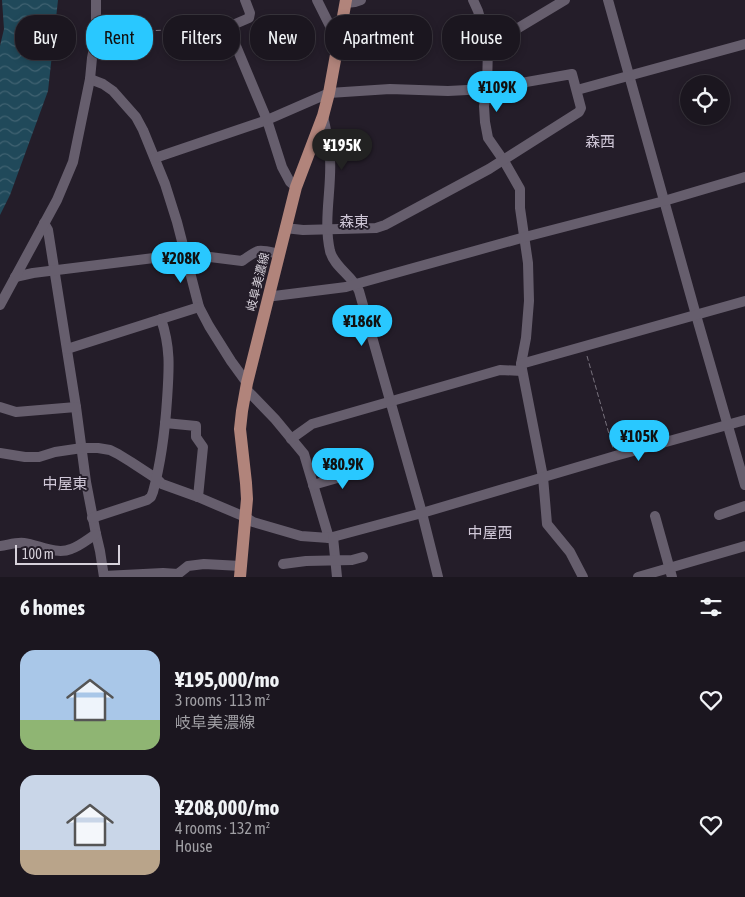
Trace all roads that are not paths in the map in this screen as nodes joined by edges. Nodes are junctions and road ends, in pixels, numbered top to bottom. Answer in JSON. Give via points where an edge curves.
{"nodes":[{"id":1,"x":96,"y":0,"type":"edge"},
{"id":2,"x":245,"y":0,"type":"edge"},
{"id":3,"x":316,"y":0,"type":"edge"},
{"id":4,"x":361,"y":0,"type":"edge"},
{"id":5,"x":473,"y":0,"type":"edge"},
{"id":6,"x":565,"y":0,"type":"edge"},
{"id":7,"x":608,"y":0,"type":"edge"},
{"id":8,"x":346,"y":2,"type":"edge"},
{"id":9,"x":344,"y":15,"type":"edge"},
{"id":10,"x":479,"y":15,"type":"edge"},
{"id":11,"x":325,"y":17,"type":"edge"},
{"id":12,"x":520,"y":27,"type":"edge"},
{"id":13,"x":745,"y":44,"type":"edge"},
{"id":14,"x":335,"y":60,"type":"edge"},
{"id":15,"x":488,"y":60,"type":"edge"},
{"id":16,"x":630,"y":76,"type":"junction"},
{"id":17,"x":90,"y":79,"type":"junction"},
{"id":18,"x":487,"y":89,"type":"junction"},
{"id":19,"x":577,"y":90,"type":"junction"},
{"id":20,"x":329,"y":93,"type":"junction"},
{"id":21,"x":323,"y":116,"type":"junction"},
{"id":22,"x":267,"y":120,"type":"junction"},
{"id":23,"x":155,"y":158,"type":"junction"},
{"id":24,"x":504,"y":161,"type":"junction"},
{"id":25,"x":745,"y":177,"type":"edge"},
{"id":26,"x":296,"y":186,"type":"junction"},
{"id":27,"x":664,"y":201,"type":"junction"},
{"id":28,"x":44,"y":223,"type":"junction"},
{"id":29,"x":286,"y":228,"type":"junction"},
{"id":30,"x":327,"y":229,"type":"junction"},
{"id":31,"x":525,"y":237,"type":"junction"},
{"id":32,"x":186,"y":254,"type":"junction"},
{"id":33,"x":278,"y":254,"type":"junction"},
{"id":34,"x":54,"y":270,"type":"junction"},
{"id":35,"x":15,"y":277,"type":"junction"},
{"id":36,"x":356,"y":284,"type":"junction"},
{"id":37,"x":269,"y":295,"type":"junction"},
{"id":38,"x":745,"y":301,"type":"edge"},
{"id":39,"x":0,"y":305,"type":"edge"},
{"id":40,"x":200,"y":307,"type":"junction"},
{"id":41,"x":696,"y":315,"type":"junction"},
{"id":42,"x":161,"y":319,"type":"junction"},
{"id":43,"x":68,"y":349,"type":"junction"},
{"id":44,"x":521,"y":367,"type":"junction"},
{"id":45,"x":247,"y":386,"type":"junction"},
{"id":46,"x":390,"y":402,"type":"junction"},
{"id":47,"x":76,"y":407,"type":"junction"},
{"id":48,"x":0,"y":408,"type":"edge"},
{"id":49,"x":745,"y":420,"type":"edge"},
{"id":50,"x":165,"y":423,"type":"junction"},
{"id":51,"x":728,"y":425,"type":"junction"},
{"id":52,"x":291,"y":439,"type":"junction"},
{"id":53,"x":82,"y":448,"type":"junction"},
{"id":54,"x":0,"y":453,"type":"edge"},
{"id":55,"x":741,"y":455,"type":"edge"},
{"id":56,"x":365,"y":470,"type":"dead end"},
{"id":57,"x":543,"y":477,"type":"junction"},
{"id":58,"x":157,"y":479,"type":"junction"},
{"id":59,"x":313,"y":485,"type":"junction"},
{"id":60,"x":745,"y":485,"type":"edge"},
{"id":61,"x":198,"y":497,"type":"junction"},
{"id":62,"x":745,"y":506,"type":"edge"},
{"id":63,"x":422,"y":513,"type":"junction"},
{"id":64,"x":719,"y":515,"type":"dead end"},
{"id":65,"x":656,"y":516,"type":"dead end"},
{"id":66,"x":245,"y":517,"type":"junction"},
{"id":67,"x":92,"y":518,"type":"junction"},
{"id":68,"x":96,"y":534,"type":"junction"},
{"id":69,"x":331,"y":538,"type":"junction"},
{"id":70,"x":0,"y":546,"type":"edge"},
{"id":71,"x":745,"y":546,"type":"edge"},
{"id":72,"x":363,"y":557,"type":"dead end"},
{"id":73,"x":335,"y":559,"type":"junction"},
{"id":74,"x":283,"y":564,"type":"dead end"},
{"id":75,"x":240,"y":571,"type":"edge"},
{"id":76,"x":671,"y":572,"type":"edge"},
{"id":77,"x":104,"y":576,"type":"edge"},
{"id":78,"x":178,"y":576,"type":"edge"},
{"id":79,"x":337,"y":577,"type":"edge"},
{"id":80,"x":438,"y":577,"type":"edge"},
{"id":81,"x":583,"y":577,"type":"edge"},
{"id":82,"x":638,"y":577,"type":"edge"}],
"edges":[{"from":1,"to":17,"type":"street","via":[[96,38]]},
{"from":2,"to":22,"type":"street","via":[[249,18],[228,26]]},
{"from":3,"to":11,"type":"street"},
{"from":4,"to":8,"type":"street"},
{"from":5,"to":10,"type":"street"},
{"from":6,"to":12,"type":"street"},
{"from":7,"to":16,"type":"street"},
{"from":8,"to":9,"type":"main road","name":"岐阜美濃線"},
{"from":13,"to":16,"type":"street"},
{"from":14,"to":20,"type":"main road","name":"岐阜美濃線"},
{"from":15,"to":18,"type":"street"},
{"from":16,"to":19,"type":"street"},
{"from":16,"to":27,"type":"street"},
{"from":17,"to":23,"type":"street","via":[[113,91],[136,117]]},
{"from":17,"to":28,"type":"street","via":[[73,162]]},
{"from":18,"to":19,"type":"street","via":[[572,74]]},
{"from":18,"to":20,"type":"street"},
{"from":18,"to":24,"type":"street","via":[[484,106],[488,138]]},
{"from":19,"to":24,"type":"street","via":[[579,112]]},
{"from":20,"to":21,"type":"main road","name":"岐阜美濃線"},
{"from":20,"to":22,"type":"street"},
{"from":21,"to":26,"type":"main road","name":"岐阜美濃線"},
{"from":21,"to":30,"type":"street","via":[[330,158]]},
{"from":22,"to":23,"type":"street"},
{"from":22,"to":26,"type":"street","via":[[282,167]]},
{"from":23,"to":32,"type":"street"},
{"from":24,"to":30,"type":"street","via":[[386,225]]},
{"from":24,"to":31,"type":"street","via":[[520,189]]},
{"from":25,"to":27,"type":"street"},
{"from":26,"to":29,"type":"main road","name":"岐阜美濃線"},
{"from":27,"to":31,"type":"street"},
{"from":27,"to":41,"type":"street"},
{"from":28,"to":34,"type":"street"},
{"from":28,"to":35,"type":"street"},
{"from":29,"to":30,"type":"street"},
{"from":29,"to":33,"type":"main road","name":"岐阜美濃線"},
{"from":30,"to":36,"type":"street","via":[[332,258]]},
{"from":31,"to":36,"type":"street"},
{"from":31,"to":44,"type":"street","via":[[529,300]]},
{"from":32,"to":33,"type":"street","via":[[242,261],[261,250]]},
{"from":32,"to":34,"type":"street"},
{"from":32,"to":40,"type":"street"},
{"from":33,"to":37,"type":"main road","name":"岐阜美濃線"},
{"from":34,"to":35,"type":"street"},
{"from":34,"to":43,"type":"street"},
{"from":35,"to":39,"type":"street"},
{"from":36,"to":37,"type":"street"},
{"from":36,"to":46,"type":"street"},
{"from":37,"to":45,"type":"main road","name":"岐阜美濃線"},
{"from":38,"to":41,"type":"street"},
{"from":40,"to":42,"type":"street"},
{"from":40,"to":45,"type":"street"},
{"from":41,"to":44,"type":"street"},
{"from":41,"to":51,"type":"street"},
{"from":42,"to":43,"type":"street"},
{"from":42,"to":50,"type":"street","via":[[169,360]]},
{"from":43,"to":47,"type":"street"},
{"from":44,"to":46,"type":"street","via":[[500,370]]},
{"from":44,"to":57,"type":"street"},
{"from":45,"to":52,"type":"street"},
{"from":45,"to":66,"type":"main road","name":"岐阜美濃線","via":[[240,429],[247,500]]},
{"from":46,"to":52,"type":"street","via":[[312,424]]},
{"from":46,"to":63,"type":"street"},
{"from":47,"to":48,"type":"street","via":[[16,412]]},
{"from":47,"to":53,"type":"street"},
{"from":49,"to":51,"type":"street"},
{"from":50,"to":58,"type":"street"},
{"from":50,"to":61,"type":"street","via":[[196,426],[196,437],[203,447]]},
{"from":51,"to":55,"type":"street"},
{"from":51,"to":57,"type":"street"},
{"from":52,"to":59,"type":"street","via":[[304,454]]},
{"from":53,"to":54,"type":"street","via":[[39,457]]},
{"from":53,"to":58,"type":"street","via":[[110,450]]},
{"from":53,"to":67,"type":"street"},
{"from":55,"to":60,"type":"street"},
{"from":56,"to":59,"type":"street"},
{"from":57,"to":63,"type":"street"},
{"from":57,"to":81,"type":"street","via":[[547,524],[570,552]]},
{"from":58,"to":61,"type":"street","via":[[162,484]]},
{"from":58,"to":67,"type":"street","via":[[147,500]]},
{"from":59,"to":69,"type":"street"},
{"from":61,"to":66,"type":"street"},
{"from":62,"to":64,"type":"street"},
{"from":63,"to":69,"type":"street"},
{"from":63,"to":80,"type":"street"},
{"from":65,"to":76,"type":"street"},
{"from":66,"to":69,"type":"street","via":[[301,536]]},
{"from":66,"to":75,"type":"main road","name":"岐阜美濃線"},
{"from":67,"to":68,"type":"street"},
{"from":68,"to":70,"type":"street","via":[[71,549],[49,550],[21,543]]},
{"from":68,"to":77,"type":"street"},
{"from":69,"to":73,"type":"street"},
{"from":71,"to":76,"type":"street"},
{"from":72,"to":73,"type":"street"},
{"from":73,"to":74,"type":"street"},
{"from":73,"to":79,"type":"street"},
{"from":75,"to":78,"type":"street","via":[[204,564],[188,566]]},
{"from":76,"to":82,"type":"street"},
{"from":77,"to":78,"type":"street","via":[[163,573]]}]}
